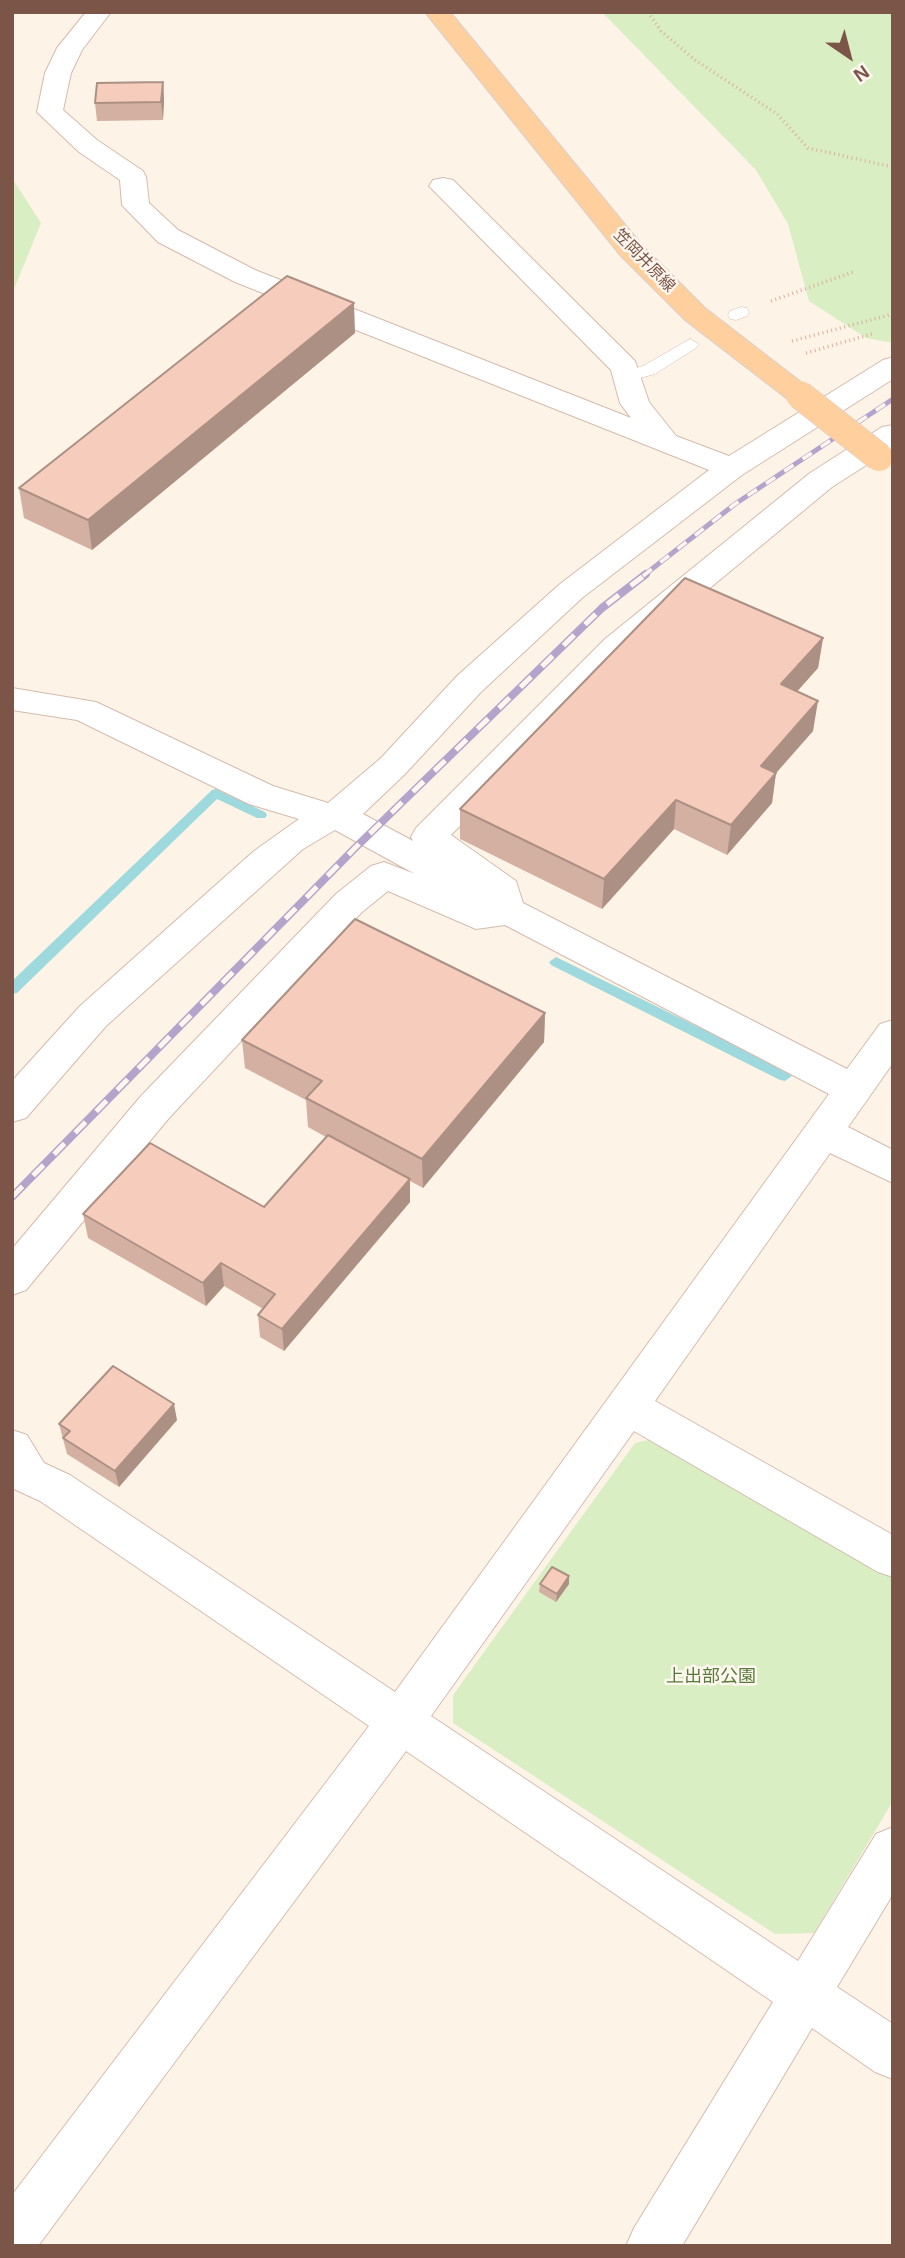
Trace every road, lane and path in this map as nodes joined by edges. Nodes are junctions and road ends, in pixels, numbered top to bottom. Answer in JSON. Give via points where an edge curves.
{"nodes":[{"id":1,"x":99,"y":12,"type":"edge"},
{"id":2,"x":437,"y":12,"type":"edge"},
{"id":3,"x":648,"y":12,"type":"edge"},
{"id":4,"x":893,"y":167,"type":"edge"},
{"id":5,"x":443,"y":186,"type":"dead end"},
{"id":6,"x":853,"y":272,"type":"dead end"},
{"id":7,"x":893,"y":314,"type":"edge"},
{"id":8,"x":881,"y":332,"type":"dead end"},
{"id":9,"x":690,"y":344,"type":"dead end"},
{"id":10,"x":796,"y":356,"type":"dead end"},
{"id":11,"x":893,"y":366,"type":"edge"},
{"id":12,"x":625,"y":377,"type":"junction"},
{"id":13,"x":667,"y":442,"type":"junction"},
{"id":14,"x":888,"y":453,"type":"edge"},
{"id":15,"x":730,"y":468,"type":"junction"},
{"id":16,"x":12,"y":699,"type":"edge"},
{"id":17,"x":332,"y":817,"type":"junction"},
{"id":18,"x":507,"y":912,"type":"junction"},
{"id":19,"x":893,"y":1034,"type":"edge"},
{"id":20,"x":852,"y":1089,"type":"junction"},
{"id":21,"x":12,"y":1107,"type":"edge"},
{"id":22,"x":822,"y":1131,"type":"junction"},
{"id":23,"x":893,"y":1168,"type":"edge"},
{"id":24,"x":12,"y":1278,"type":"edge"},
{"id":25,"x":629,"y":1407,"type":"junction"},
{"id":26,"x":18,"y":1471,"type":"edge"},
{"id":27,"x":893,"y":1558,"type":"edge"},
{"id":28,"x":399,"y":1722,"type":"junction"},
{"id":29,"x":893,"y":1850,"type":"edge"},
{"id":30,"x":805,"y":1995,"type":"junction"},
{"id":31,"x":893,"y":2054,"type":"edge"},
{"id":32,"x":12,"y":2238,"type":"edge"},
{"id":33,"x":652,"y":2246,"type":"edge"}],
"edges":[{"from":1,"to":13,"type":"street","via":[[62,64],[50,112],[133,177],[136,205],[167,236],[245,276]]},
{"from":2,"to":14,"type":"main road","name":"笠岡井原線","bridge":true,"via":[[631,250],[695,314],[800,395]]},
{"from":3,"to":4,"type":"path","via":[[660,31],[695,61],[777,114],[808,148]]},
{"from":5,"to":12,"type":"street","via":[[625,367]]},
{"from":6,"to":7,"type":"path","via":[[738,313],[766,333],[794,342]]},
{"from":8,"to":10,"type":"path"},
{"from":9,"to":12,"type":"lane","via":[[649,370]]},
{"from":11,"to":15,"type":"street"},
{"from":12,"to":13,"type":"street","via":[[635,403]]},
{"from":13,"to":15,"type":"street"},
{"from":14,"to":18,"type":"street","via":[[821,480],[715,564],[617,647],[428,837],[503,890]]},
{"from":15,"to":17,"type":"street","via":[[571,591],[469,684],[393,766]]},
{"from":16,"to":17,"type":"street","via":[[84,710],[261,795]]},
{"from":17,"to":18,"type":"street","via":[[372,832]]},
{"from":17,"to":21,"type":"street","via":[[266,860],[93,1016]]},
{"from":18,"to":20,"type":"street"},
{"from":18,"to":24,"type":"street","via":[[476,916],[384,875],[349,903],[155,1107]]},
{"from":19,"to":20,"type":"street"},
{"from":20,"to":22,"type":"street"},
{"from":22,"to":23,"type":"street"},
{"from":22,"to":25,"type":"street"},
{"from":25,"to":27,"type":"street"},
{"from":25,"to":28,"type":"street"},
{"from":26,"to":28,"type":"street","via":[[55,1488]]},
{"from":28,"to":30,"type":"street"},
{"from":28,"to":32,"type":"street"},
{"from":29,"to":30,"type":"street"},
{"from":30,"to":31,"type":"street"},
{"from":30,"to":33,"type":"street"}]}
